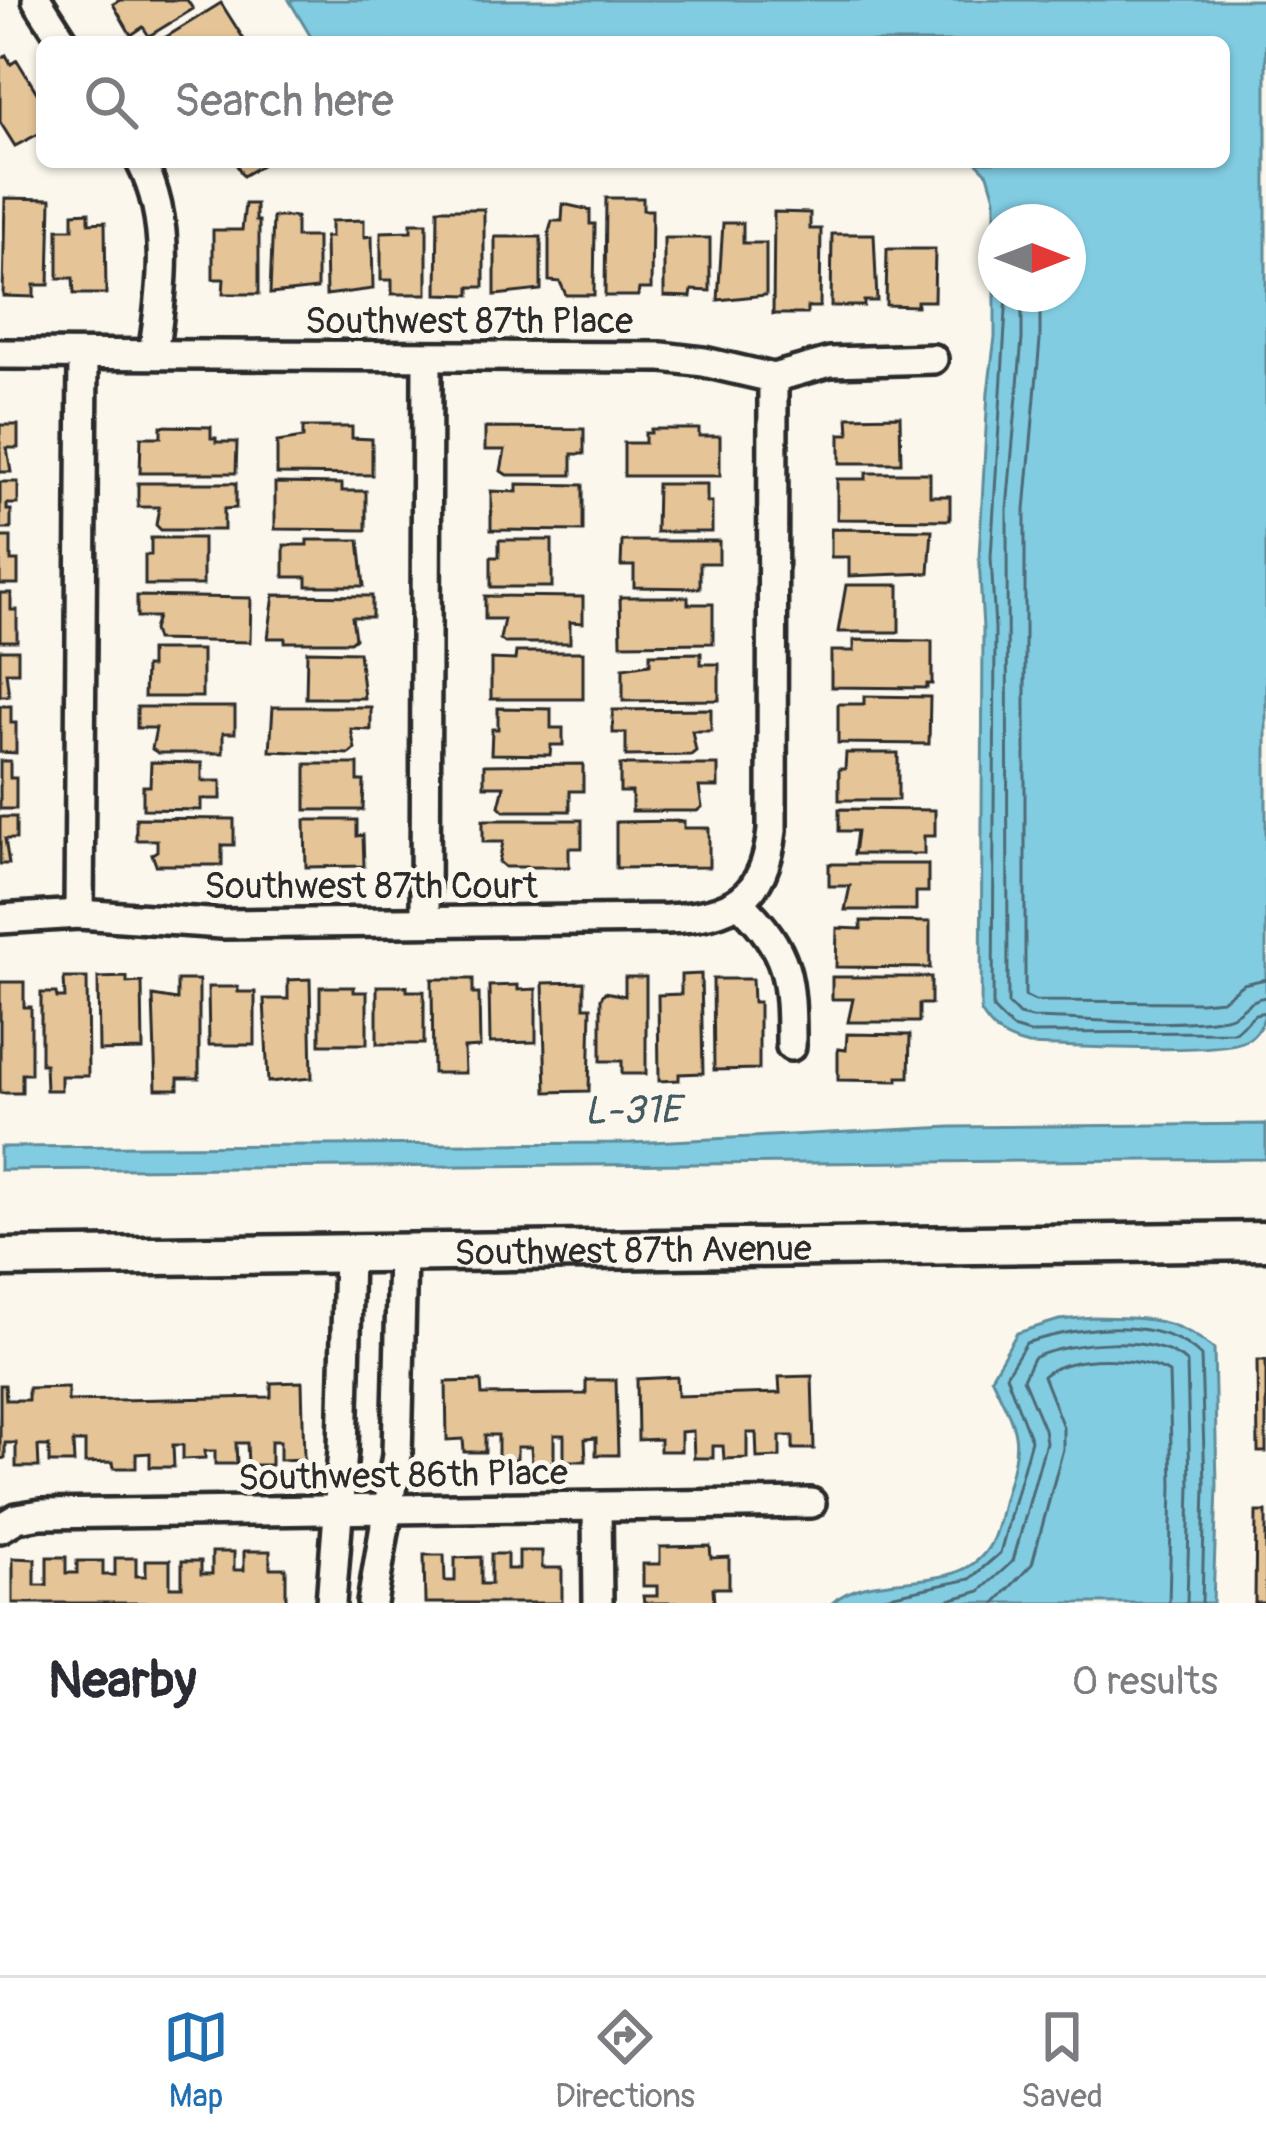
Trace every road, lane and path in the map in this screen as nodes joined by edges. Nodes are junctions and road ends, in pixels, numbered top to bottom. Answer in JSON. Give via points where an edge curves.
{"nodes":[{"id":1,"x":37,"y":0,"type":"edge"},
{"id":2,"x":60,"y":36,"type":"edge"},
{"id":3,"x":144,"y":168,"type":"edge"},
{"id":4,"x":0,"y":354,"type":"edge"},
{"id":5,"x":153,"y":354,"type":"junction"},
{"id":6,"x":82,"y":355,"type":"junction"},
{"id":7,"x":428,"y":358,"type":"junction"},
{"id":8,"x":933,"y":359,"type":"dead end"},
{"id":9,"x":772,"y":378,"type":"junction"},
{"id":10,"x":740,"y":903,"type":"junction"},
{"id":11,"x":79,"y":914,"type":"junction"},
{"id":12,"x":0,"y":919,"type":"edge"},
{"id":13,"x":425,"y":921,"type":"junction"},
{"id":14,"x":791,"y":1046,"type":"dead end"},
{"id":15,"x":1266,"y":1241,"type":"edge"},
{"id":16,"x":401,"y":1254,"type":"junction"},
{"id":17,"x":348,"y":1256,"type":"junction"},
{"id":18,"x":0,"y":1258,"type":"edge"},
{"id":19,"x":345,"y":1391,"type":"junction"},
{"id":20,"x":399,"y":1400,"type":"junction"},
{"id":21,"x":811,"y":1503,"type":"dead end"},
{"id":22,"x":597,"y":1508,"type":"junction"},
{"id":23,"x":390,"y":1510,"type":"junction"},
{"id":24,"x":340,"y":1511,"type":"junction"},
{"id":25,"x":0,"y":1528,"type":"edge"},
{"id":26,"x":331,"y":1603,"type":"edge"},
{"id":27,"x":372,"y":1603,"type":"edge"},
{"id":28,"x":598,"y":1603,"type":"edge"}],
"edges":[{"from":1,"to":2,"type":"street"},
{"from":3,"to":5,"type":"street","via":[[163,238]]},
{"from":4,"to":6,"type":"street","name":"Southwest 87th Place"},
{"from":5,"to":6,"type":"street","name":"Southwest 87th Place"},
{"from":5,"to":7,"type":"street","name":"Southwest 87th Place"},
{"from":6,"to":11,"type":"street"},
{"from":7,"to":9,"type":"street","name":"Southwest 87th Place","via":[[681,358]]},
{"from":7,"to":13,"type":"street"},
{"from":8,"to":9,"type":"street","name":"Southwest 87th Place","via":[[830,362]]},
{"from":9,"to":10,"type":"street","via":[[772,830],[766,864]]},
{"from":10,"to":13,"type":"street","name":"Southwest 87th Court","via":[[691,918]]},
{"from":10,"to":14,"type":"street","via":[[786,964]]},
{"from":11,"to":12,"type":"street","name":"Southwest 87th Court"},
{"from":11,"to":13,"type":"street","name":"Southwest 87th Court","via":[[222,924]]},
{"from":15,"to":16,"type":"street","name":"Southwest 87th Avenue"},
{"from":16,"to":17,"type":"street","name":"Southwest 87th Avenue"},
{"from":16,"to":20,"type":"street"},
{"from":17,"to":18,"type":"street","name":"Southwest 87th Avenue"},
{"from":17,"to":19,"type":"street"},
{"from":19,"to":20,"type":"street"},
{"from":19,"to":24,"type":"street"},
{"from":20,"to":23,"type":"street"},
{"from":21,"to":22,"type":"street","name":"Southwest 86th Place"},
{"from":22,"to":23,"type":"street","name":"Southwest 86th Place"},
{"from":22,"to":28,"type":"street"},
{"from":23,"to":24,"type":"street","name":"Southwest 86th Place"},
{"from":23,"to":27,"type":"street"},
{"from":24,"to":25,"type":"street","name":"Southwest 86th Place","via":[[33,1514]]},
{"from":24,"to":26,"type":"street"}]}
